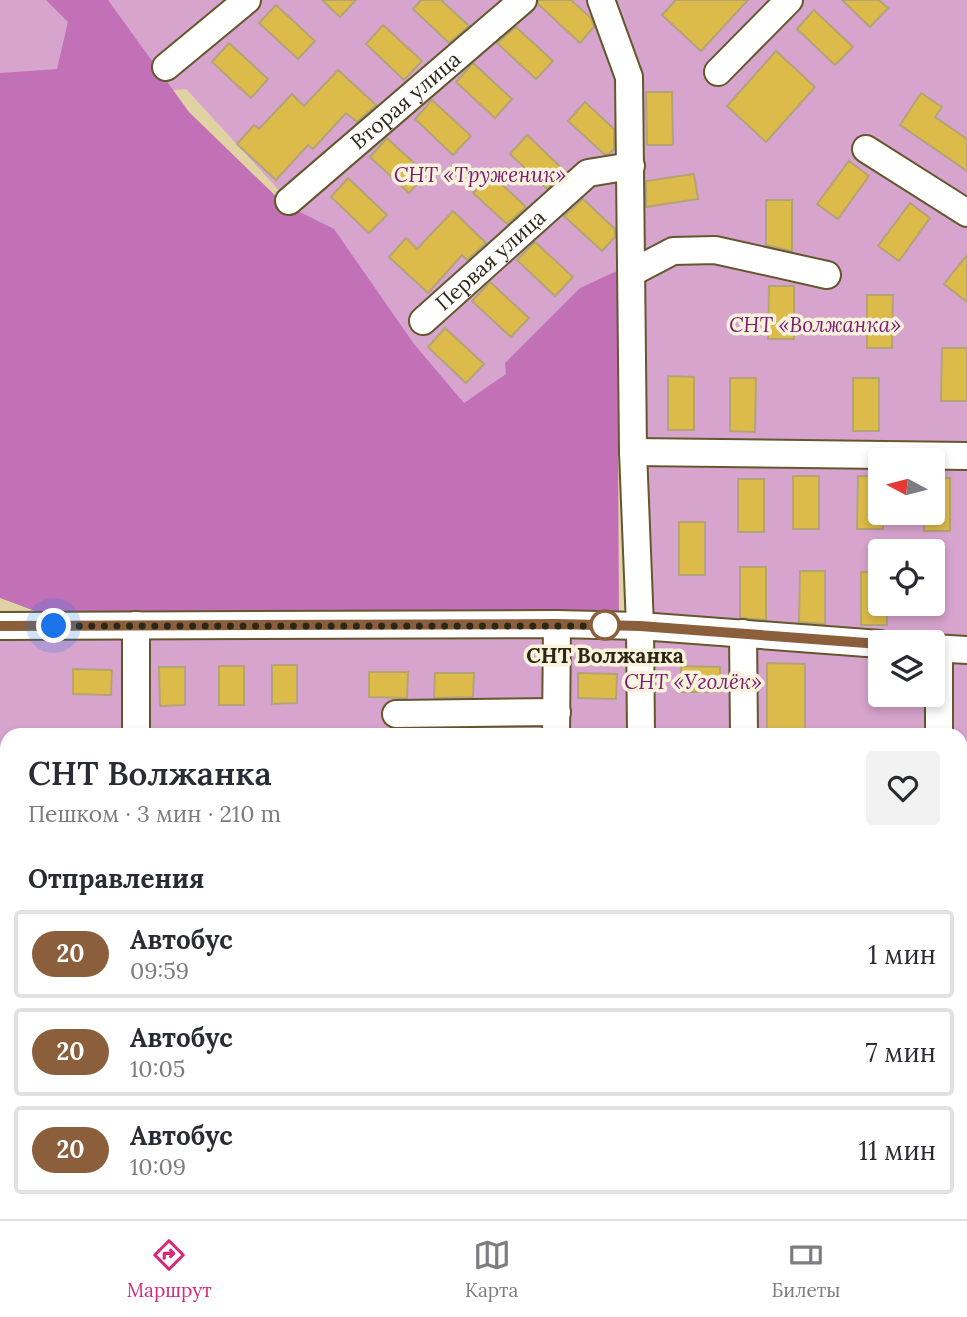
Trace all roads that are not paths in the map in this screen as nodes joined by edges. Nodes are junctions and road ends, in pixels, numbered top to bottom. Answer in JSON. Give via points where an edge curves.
{"nodes":[{"id":1,"x":247,"y":0,"type":"edge"},
{"id":2,"x":523,"y":0,"type":"edge"},
{"id":3,"x":601,"y":0,"type":"edge"},
{"id":4,"x":789,"y":0,"type":"edge"},
{"id":5,"x":166,"y":67,"type":"dead end"},
{"id":6,"x":718,"y":72,"type":"dead end"},
{"id":7,"x":866,"y":149,"type":"dead end"},
{"id":8,"x":631,"y":166,"type":"junction"},
{"id":9,"x":289,"y":201,"type":"dead end"},
{"id":10,"x":967,"y":213,"type":"edge"},
{"id":11,"x":633,"y":272,"type":"junction"},
{"id":12,"x":827,"y":275,"type":"dead end"},
{"id":13,"x":423,"y":321,"type":"dead end"},
{"id":14,"x":633,"y":452,"type":"junction"},
{"id":15,"x":967,"y":456,"type":"edge"},
{"id":16,"x":557,"y":624,"type":"junction"},
{"id":17,"x":136,"y":625,"type":"junction"},
{"id":18,"x":0,"y":626,"type":"edge"},
{"id":19,"x":640,"y":626,"type":"junction"},
{"id":20,"x":743,"y":633,"type":"junction"},
{"id":21,"x":868,"y":643,"type":"edge"},
{"id":22,"x":945,"y":649,"type":"edge"},
{"id":23,"x":967,"y":650,"type":"edge"},
{"id":24,"x":938,"y":707,"type":"edge"},
{"id":25,"x":396,"y":714,"type":"dead end"},
{"id":26,"x":556,"y":724,"type":"edge"},
{"id":27,"x":136,"y":728,"type":"edge"},
{"id":28,"x":641,"y":728,"type":"edge"},
{"id":29,"x":744,"y":728,"type":"edge"},
{"id":30,"x":939,"y":728,"type":"edge"}],
"edges":[{"from":1,"to":5,"type":"street"},
{"from":2,"to":9,"type":"street","name":"Вторая улица"},
{"from":3,"to":8,"type":"street","via":[[629,77]]},
{"from":4,"to":6,"type":"street"},
{"from":7,"to":10,"type":"street"},
{"from":8,"to":11,"type":"street"},
{"from":8,"to":13,"type":"street","name":"Первая улица","via":[[588,173]]},
{"from":11,"to":12,"type":"street","via":[[673,251],[715,250]]},
{"from":11,"to":14,"type":"street"},
{"from":14,"to":15,"type":"street"},
{"from":14,"to":19,"type":"street"},
{"from":16,"to":17,"type":"street"},
{"from":16,"to":19,"type":"street"},
{"from":16,"to":26,"type":"street"},
{"from":17,"to":18,"type":"street"},
{"from":17,"to":27,"type":"street"},
{"from":19,"to":20,"type":"street"},
{"from":19,"to":28,"type":"street"},
{"from":20,"to":21,"type":"street"},
{"from":20,"to":29,"type":"street"},
{"from":22,"to":23,"type":"street"},
{"from":24,"to":30,"type":"street"},
{"from":25,"to":26,"type":"street"}]}
